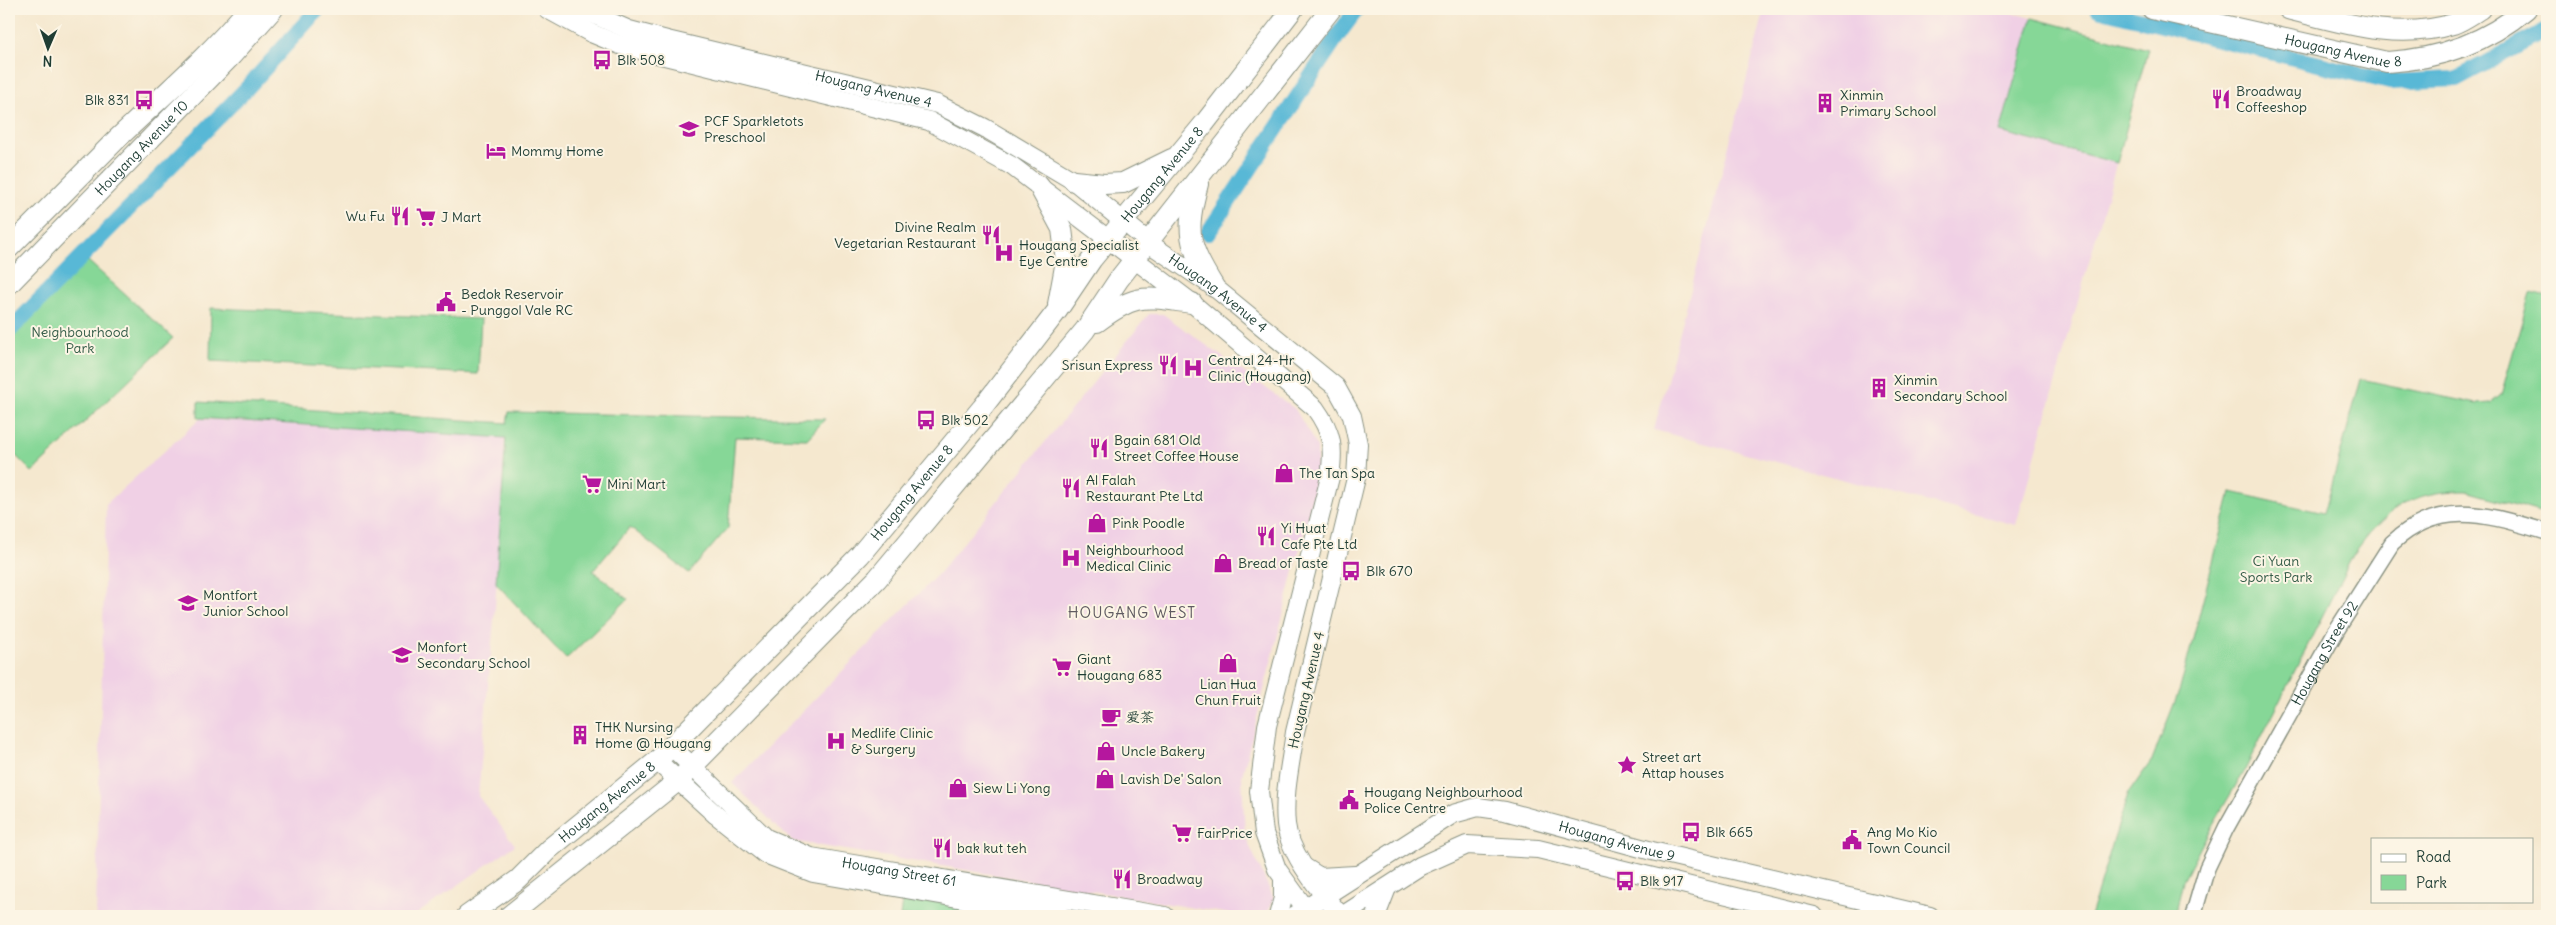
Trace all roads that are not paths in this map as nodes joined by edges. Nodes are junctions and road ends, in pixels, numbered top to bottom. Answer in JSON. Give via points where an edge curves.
{"nodes":[{"id":1,"x":248,"y":9,"type":"edge"},
{"id":2,"x":273,"y":9,"type":"edge"},
{"id":3,"x":547,"y":9,"type":"edge"},
{"id":4,"x":581,"y":9,"type":"edge"},
{"id":5,"x":1293,"y":9,"type":"edge"},
{"id":6,"x":1331,"y":9,"type":"edge"},
{"id":7,"x":2152,"y":9,"type":"edge"},
{"id":8,"x":2288,"y":9,"type":"edge"},
{"id":9,"x":2480,"y":9,"type":"edge"},
{"id":10,"x":2526,"y":9,"type":"edge"},
{"id":11,"x":763,"y":71,"type":"junction"},
{"id":12,"x":1176,"y":157,"type":"junction"},
{"id":13,"x":1201,"y":175,"type":"junction"},
{"id":14,"x":1074,"y":181,"type":"junction"},
{"id":15,"x":1039,"y":186,"type":"junction"},
{"id":16,"x":1125,"y":222,"type":"junction"},
{"id":17,"x":1109,"y":240,"type":"junction"},
{"id":18,"x":1148,"y":242,"type":"junction"},
{"id":19,"x":9,"y":248,"type":"edge"},
{"id":20,"x":1135,"y":259,"type":"junction"},
{"id":21,"x":9,"y":284,"type":"edge"},
{"id":22,"x":1214,"y":287,"type":"junction"},
{"id":23,"x":1192,"y":303,"type":"junction"},
{"id":24,"x":1057,"y":311,"type":"junction"},
{"id":25,"x":1085,"y":330,"type":"junction"},
{"id":26,"x":2547,"y":532,"type":"edge"},
{"id":27,"x":672,"y":747,"type":"junction"},
{"id":28,"x":657,"y":761,"type":"junction"},
{"id":29,"x":686,"y":773,"type":"junction"},
{"id":30,"x":1304,"y":868,"type":"junction"},
{"id":31,"x":1358,"y":875,"type":"junction"},
{"id":32,"x":1283,"y":879,"type":"junction"},
{"id":33,"x":1387,"y":888,"type":"junction"},
{"id":34,"x":1324,"y":898,"type":"junction"},
{"id":35,"x":1304,"y":914,"type":"edge"},
{"id":36,"x":467,"y":916,"type":"edge"},
{"id":37,"x":508,"y":916,"type":"edge"},
{"id":38,"x":1062,"y":916,"type":"edge"},
{"id":39,"x":1165,"y":916,"type":"edge"},
{"id":40,"x":1278,"y":916,"type":"edge"},
{"id":41,"x":1342,"y":916,"type":"edge"},
{"id":42,"x":1376,"y":916,"type":"edge"},
{"id":43,"x":1814,"y":916,"type":"edge"},
{"id":44,"x":1930,"y":916,"type":"edge"},
{"id":45,"x":2193,"y":916,"type":"edge"}],
"edges":[{"from":1,"to":19,"type":"main road","name":"Hougang Avenue 10","via":[[208,54],[116,140]]},
{"from":2,"to":21,"type":"main road","name":"Hougang Avenue 10"},
{"from":3,"to":11,"type":"street","name":"Hougang Avenue 4","via":[[620,45]]},
{"from":4,"to":11,"type":"street","name":"Hougang Avenue 4","via":[[629,30]]},
{"from":5,"to":12,"type":"main road","name":"Hougang Avenue 8"},
{"from":6,"to":13,"type":"main road","name":"Hougang Avenue 8"},
{"from":7,"to":10,"type":"main road","name":"Hougang Avenue 8","via":[[2387,62],[2416,60],[2465,48],[2508,24]]},
{"from":8,"to":9,"type":"main road","name":"Hougang Avenue 8","via":[[2385,32],[2455,24]]},
{"from":11,"to":14,"type":"street","name":"Hougang Avenue 4","via":[[936,104],[985,128]]},
{"from":11,"to":15,"type":"street","name":"Hougang Avenue 4","via":[[930,121],[1012,166]]},
{"from":12,"to":14,"type":"main road","via":[[1123,183]]},
{"from":12,"to":16,"type":"main road","name":"Hougang Avenue 8"},
{"from":13,"to":18,"type":"main road","name":"Hougang Avenue 8"},
{"from":13,"to":22,"type":"main road","via":[[1191,211],[1190,238],[1196,258]]},
{"from":14,"to":16,"type":"street","name":"Hougang Avenue 4"},
{"from":15,"to":17,"type":"street","name":"Hougang Avenue 4"},
{"from":15,"to":24,"type":"main road","via":[[1062,228],[1066,261]]},
{"from":16,"to":17,"type":"main road","name":"Hougang Avenue 8"},
{"from":16,"to":18,"type":"street","name":"Hougang Avenue 4"},
{"from":17,"to":20,"type":"street","name":"Hougang Avenue 4"},
{"from":17,"to":24,"type":"main road","name":"Hougang Avenue 8"},
{"from":18,"to":20,"type":"main road","name":"Hougang Avenue 8"},
{"from":18,"to":22,"type":"street","name":"Hougang Avenue 4"},
{"from":20,"to":23,"type":"street","name":"Hougang Avenue 4"},
{"from":20,"to":25,"type":"main road","name":"Hougang Avenue 8"},
{"from":22,"to":30,"type":"street","name":"Hougang Avenue 4","via":[[1336,387],[1352,416],[1358,444],[1356,478],[1288,771],[1286,826]]},
{"from":23,"to":25,"type":"main road","via":[[1144,297],[1118,306]]},
{"from":23,"to":32,"type":"street","name":"Hougang Avenue 4","via":[[1316,408],[1328,426],[1333,449],[1330,477],[1262,749],[1259,791],[1264,833]]},
{"from":24,"to":27,"type":"main road","name":"Hougang Avenue 8","via":[[982,408],[858,557]]},
{"from":25,"to":29,"type":"main road","name":"Hougang Avenue 8","via":[[877,580]]},
{"from":26,"to":45,"type":"street","name":"Hougang Street 92","via":[[2492,516],[2452,514],[2418,523],[2392,543],[2336,631],[2226,828],[2207,868]]},
{"from":27,"to":28,"type":"main road","name":"Hougang Avenue 8"},
{"from":27,"to":29,"type":"street","name":"Hougang Street 61"},
{"from":28,"to":29,"type":"street","name":"Hougang Street 61"},
{"from":28,"to":36,"type":"main road","name":"Hougang Avenue 8","via":[[549,849],[518,880]]},
{"from":29,"to":37,"type":"main road","name":"Hougang Avenue 8"},
{"from":29,"to":38,"type":"street","name":"Hougang Street 61","via":[[716,815],[765,854],[813,874]]},
{"from":29,"to":39,"type":"street","name":"Hougang Street 61","via":[[766,838],[810,857]]},
{"from":30,"to":31,"type":"street","via":[[1320,876]]},
{"from":30,"to":34,"type":"street","name":"Hougang Avenue 4"},
{"from":31,"to":34,"type":"street","name":"Hougang Avenue 9"},
{"from":31,"to":44,"type":"street","name":"Hougang Avenue 9","via":[[1453,814],[1478,807],[1505,810],[1652,851]]},
{"from":32,"to":35,"type":"street","name":"Hougang Avenue 4"},
{"from":32,"to":40,"type":"street","via":[[1283,898]]},
{"from":33,"to":41,"type":"street","name":"Hougang Avenue 9"},
{"from":33,"to":42,"type":"street"},
{"from":33,"to":43,"type":"street","name":"Hougang Avenue 9","via":[[1420,866],[1467,844],[1523,846]]},
{"from":34,"to":35,"type":"street"},
{"from":34,"to":41,"type":"street","name":"Hougang Avenue 4"}]}
